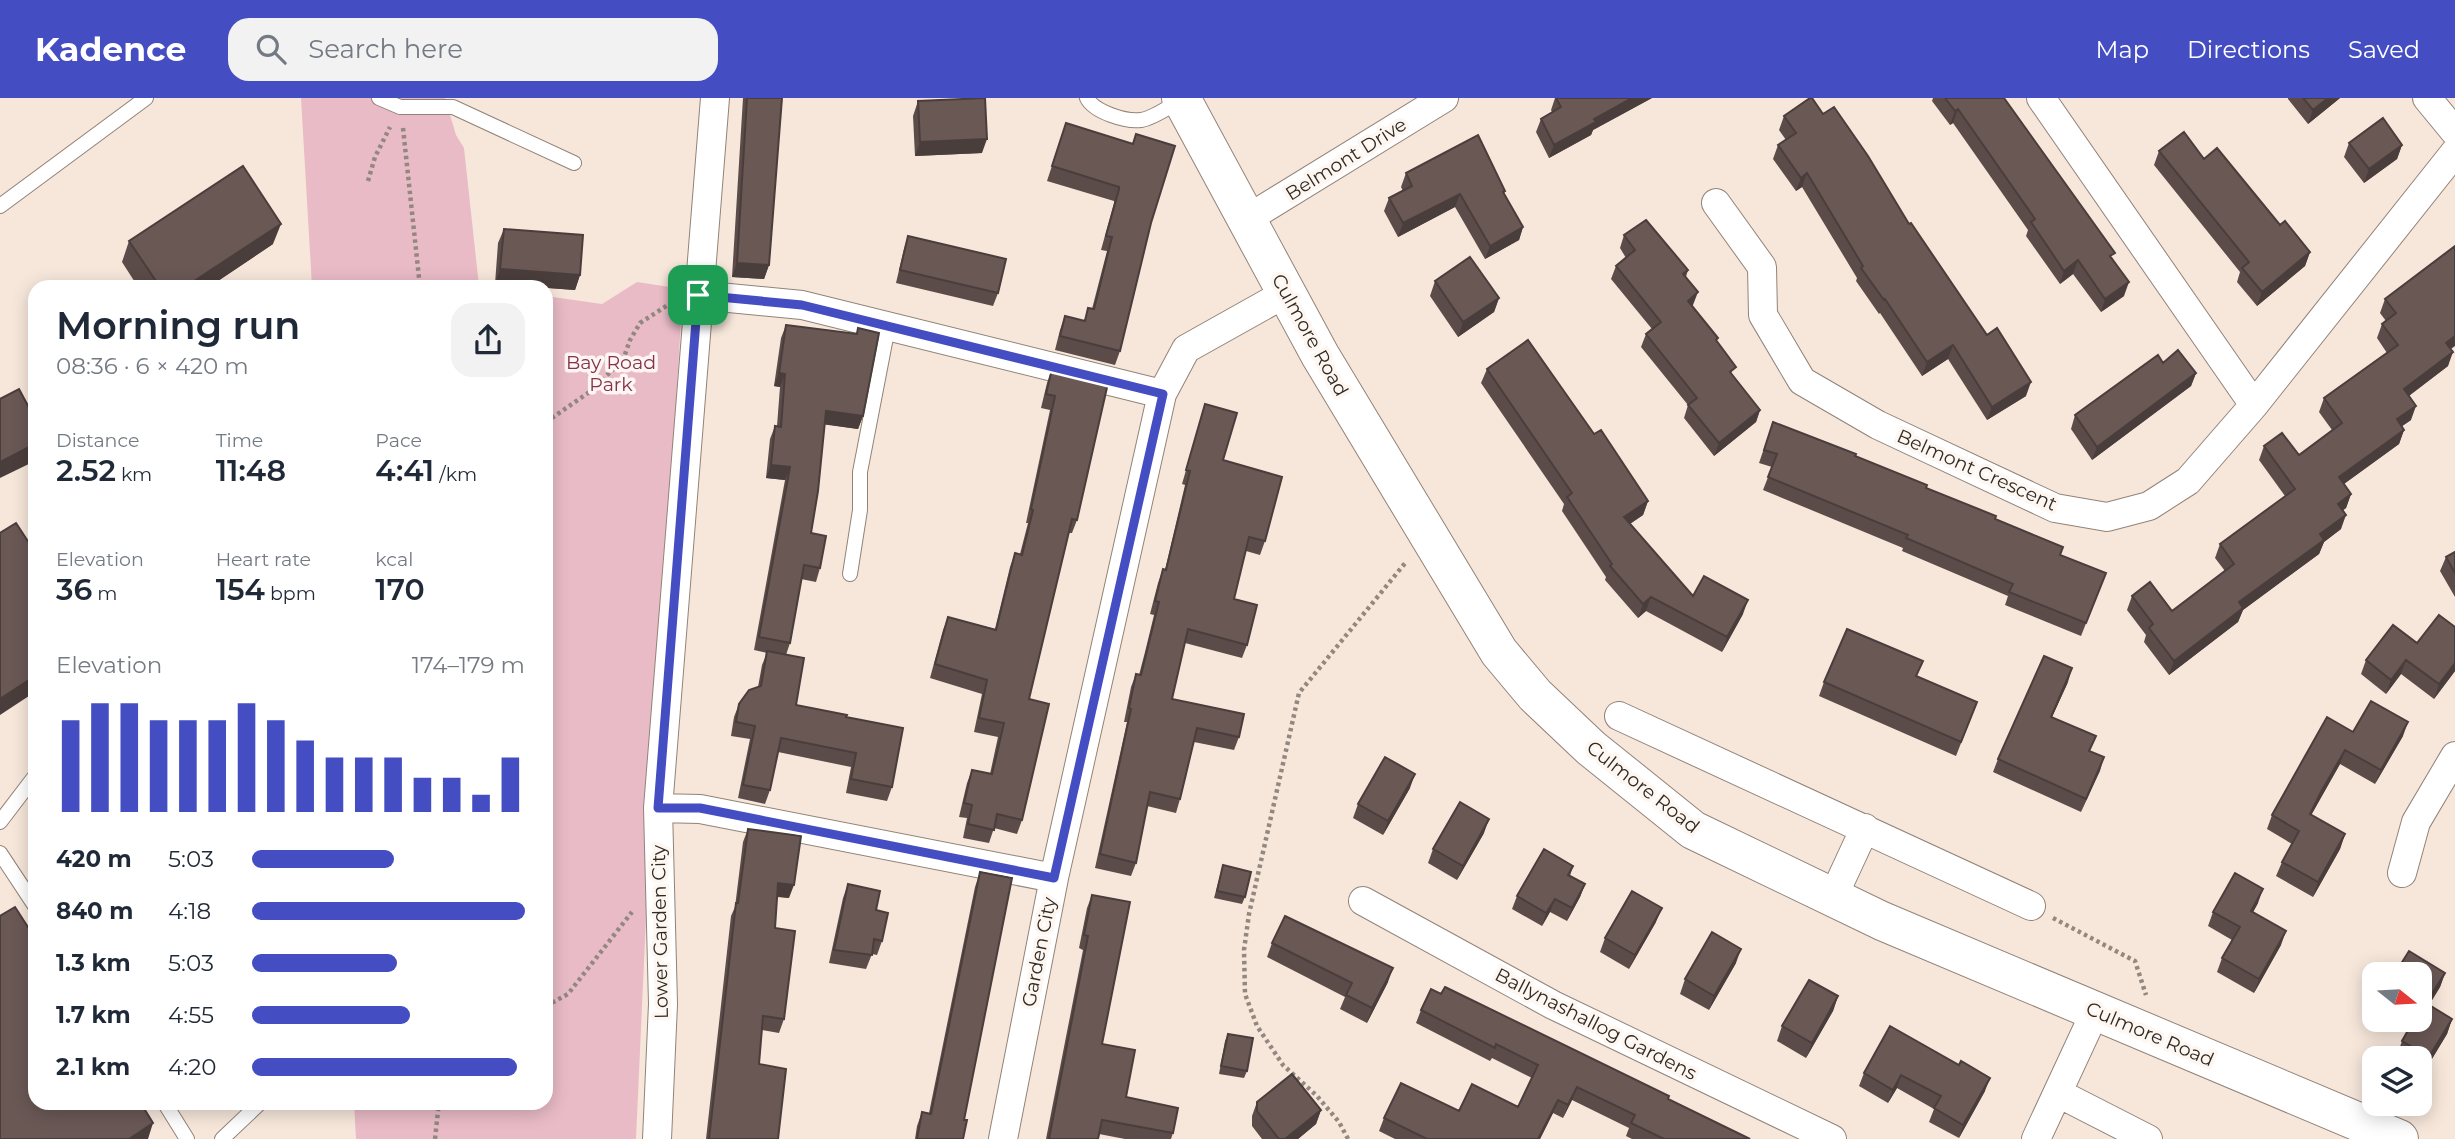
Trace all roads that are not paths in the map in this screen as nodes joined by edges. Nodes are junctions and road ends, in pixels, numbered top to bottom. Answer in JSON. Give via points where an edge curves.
{"nodes":[{"id":1,"x":146,"y":98,"type":"edge"},
{"id":2,"x":379,"y":98,"type":"edge"},
{"id":3,"x":715,"y":98,"type":"edge"},
{"id":4,"x":1087,"y":98,"type":"edge"},
{"id":5,"x":1444,"y":98,"type":"edge"},
{"id":6,"x":2041,"y":98,"type":"edge"},
{"id":7,"x":2427,"y":98,"type":"edge"},
{"id":8,"x":1182,"y":99,"type":"edge"},
{"id":9,"x":2455,"y":132,"type":"edge"},
{"id":10,"x":2455,"y":152,"type":"edge"},
{"id":11,"x":574,"y":163,"type":"dead end"},
{"id":12,"x":1716,"y":203,"type":"dead end"},
{"id":13,"x":0,"y":206,"type":"edge"},
{"id":14,"x":1247,"y":219,"type":"junction"},
{"id":15,"x":1286,"y":293,"type":"junction"},
{"id":16,"x":698,"y":295,"type":"junction"},
{"id":17,"x":888,"y":327,"type":"junction"},
{"id":18,"x":1163,"y":394,"type":"junction"},
{"id":19,"x":2254,"y":405,"type":"junction"},
{"id":20,"x":850,"y":574,"type":"dead end"},
{"id":21,"x":1619,"y":716,"type":"dead end"},
{"id":22,"x":2455,"y":756,"type":"edge"},
{"id":23,"x":28,"y":785,"type":"edge"},
{"id":24,"x":658,"y":808,"type":"junction"},
{"id":25,"x":0,"y":822,"type":"edge"},
{"id":26,"x":1865,"y":828,"type":"junction"},
{"id":27,"x":0,"y":853,"type":"edge"},
{"id":28,"x":2402,"y":873,"type":"dead end"},
{"id":29,"x":1054,"y":878,"type":"junction"},
{"id":30,"x":28,"y":895,"type":"edge"},
{"id":31,"x":1833,"y":897,"type":"junction"},
{"id":32,"x":1363,"y":901,"type":"dead end"},
{"id":33,"x":2031,"y":906,"type":"road end"},
{"id":34,"x":2096,"y":1010,"type":"junction"},
{"id":35,"x":2058,"y":1093,"type":"junction"},
{"id":36,"x":168,"y":1110,"type":"edge"},
{"id":37,"x":253,"y":1110,"type":"edge"},
{"id":38,"x":187,"y":1139,"type":"edge"},
{"id":39,"x":222,"y":1139,"type":"edge"},
{"id":40,"x":657,"y":1139,"type":"edge"},
{"id":41,"x":1003,"y":1139,"type":"edge"},
{"id":42,"x":1832,"y":1139,"type":"edge"},
{"id":43,"x":2036,"y":1139,"type":"edge"},
{"id":44,"x":2147,"y":1139,"type":"edge"},
{"id":45,"x":2399,"y":1139,"type":"edge"}],
"edges":[{"from":1,"to":13,"type":"lane"},
{"from":2,"to":11,"type":"lane","via":[[400,107],[453,107]]},
{"from":3,"to":16,"type":"street","name":"Lower Garden City"},
{"from":4,"to":8,"type":"lane","via":[[1113,117],[1142,120]]},
{"from":5,"to":14,"type":"street","name":"Belmont Drive"},
{"from":6,"to":19,"type":"street"},
{"from":7,"to":9,"type":"street"},
{"from":8,"to":14,"type":"highway","name":"Culmore Road"},
{"from":10,"to":19,"type":"street","name":"Belmont Crescent"},
{"from":12,"to":19,"type":"street","name":"Belmont Crescent","via":[[1762,267],[1763,315],[1801,382],[1878,425],[2055,508],[2107,517],[2149,506],[2188,481]]},
{"from":14,"to":15,"type":"highway","name":"Culmore Road"},
{"from":15,"to":18,"type":"street","name":"Garden City","via":[[1185,349]]},
{"from":15,"to":31,"type":"highway","name":"Culmore Road","via":[[1499,652],[1535,695],[1591,748],[1693,830]]},
{"from":16,"to":17,"type":"street","via":[[802,305]]},
{"from":16,"to":24,"type":"street","name":"Lower Garden City"},
{"from":17,"to":18,"type":"street"},
{"from":17,"to":20,"type":"lane","via":[[860,472],[860,510]]},
{"from":18,"to":29,"type":"street","name":"Garden City"},
{"from":21,"to":26,"type":"street"},
{"from":22,"to":28,"type":"street","via":[[2416,822]]},
{"from":23,"to":25,"type":"lane"},
{"from":24,"to":29,"type":"street","via":[[700,808]]},
{"from":24,"to":40,"type":"street","name":"Lower Garden City","via":[[663,1004]]},
{"from":26,"to":31,"type":"street"},
{"from":26,"to":33,"type":"street"},
{"from":27,"to":30,"type":"lane"},
{"from":29,"to":41,"type":"street","name":"Garden City"},
{"from":31,"to":34,"type":"highway","name":"Culmore Road"},
{"from":32,"to":42,"type":"street","name":"Ballynashallog Gardens","via":[[1553,1005]]},
{"from":34,"to":35,"type":"street"},
{"from":34,"to":45,"type":"highway","name":"Culmore Road"},
{"from":35,"to":43,"type":"street"},
{"from":35,"to":44,"type":"street"},
{"from":36,"to":38,"type":"lane"},
{"from":37,"to":39,"type":"lane"}]}
